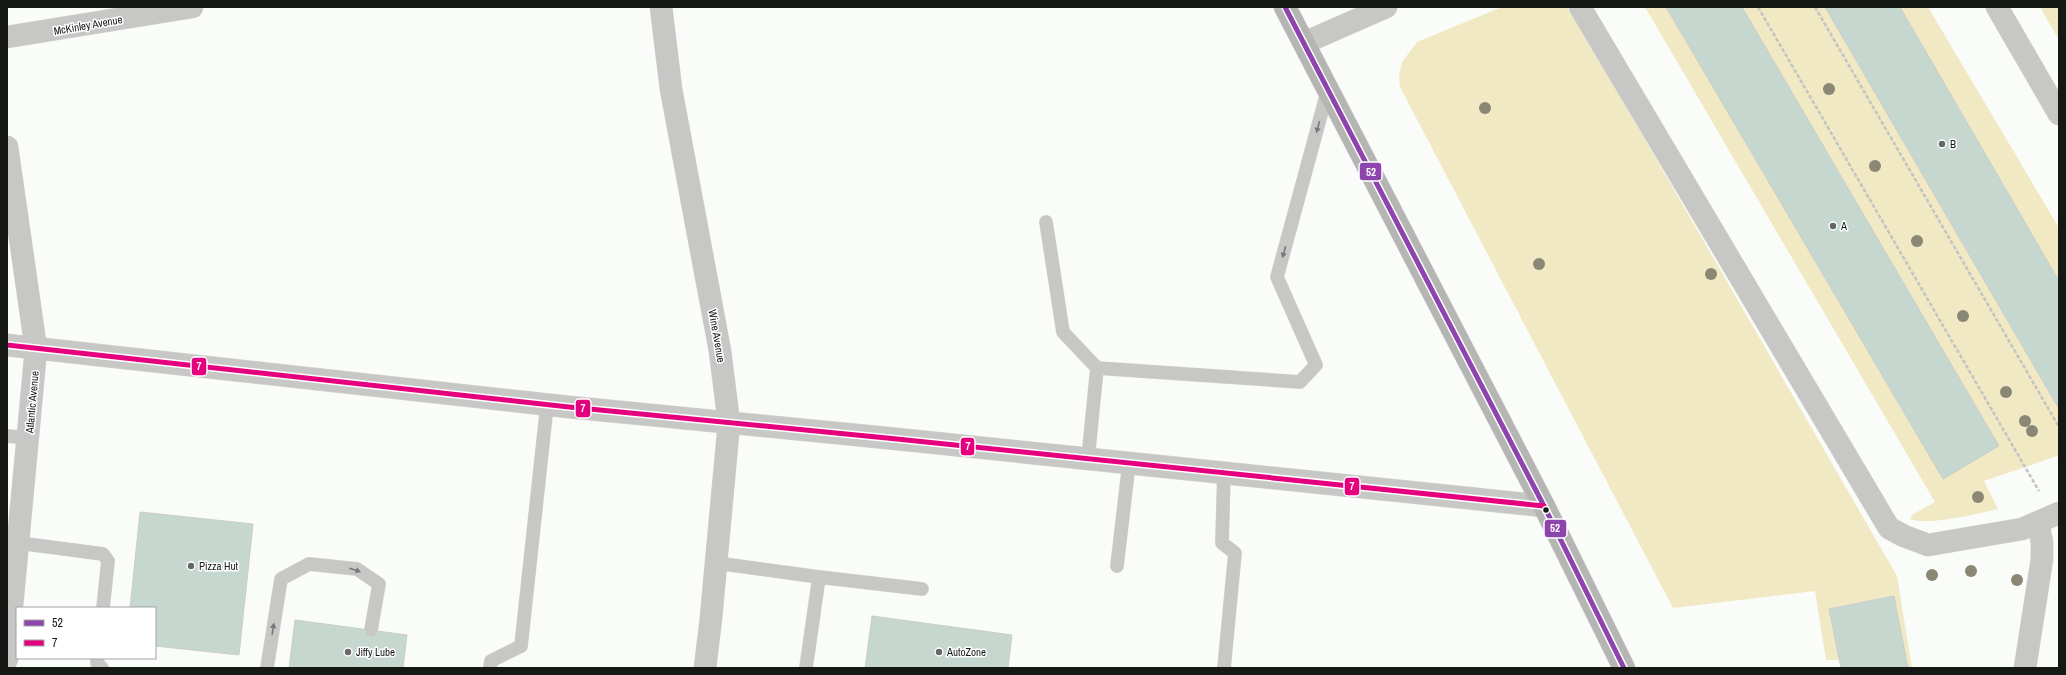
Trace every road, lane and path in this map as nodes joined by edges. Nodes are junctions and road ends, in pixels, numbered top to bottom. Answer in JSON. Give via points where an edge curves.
{"nodes":[{"id":1,"x":192,"y":7,"type":"edge"},
{"id":2,"x":661,"y":7,"type":"edge"},
{"id":3,"x":1285,"y":7,"type":"edge"},
{"id":4,"x":1386,"y":7,"type":"edge"},
{"id":5,"x":1580,"y":7,"type":"edge"},
{"id":6,"x":1758,"y":7,"type":"edge"},
{"id":7,"x":1815,"y":7,"type":"edge"},
{"id":8,"x":1997,"y":7,"type":"edge"},
{"id":9,"x":7,"y":37,"type":"edge"},
{"id":10,"x":1304,"y":42,"type":"junction"},
{"id":11,"x":1328,"y":89,"type":"junction"},
{"id":12,"x":2059,"y":114,"type":"edge"},
{"id":13,"x":7,"y":147,"type":"edge"},
{"id":14,"x":1046,"y":222,"type":"dead end"},
{"id":15,"x":7,"y":345,"type":"edge"},
{"id":16,"x":36,"y":349,"type":"junction"},
{"id":17,"x":1097,"y":368,"type":"junction"},
{"id":18,"x":547,"y":405,"type":"junction"},
{"id":19,"x":729,"y":423,"type":"junction"},
{"id":20,"x":2059,"y":427,"type":"edge"},
{"id":21,"x":7,"y":436,"type":"edge"},
{"id":22,"x":29,"y":438,"type":"junction"},
{"id":23,"x":1088,"y":458,"type":"junction"},
{"id":24,"x":1129,"y":463,"type":"junction"},
{"id":25,"x":1224,"y":472,"type":"junction"},
{"id":26,"x":1544,"y":506,"type":"junction"},
{"id":27,"x":2050,"y":517,"type":"edge"},
{"id":28,"x":19,"y":544,"type":"junction"},
{"id":29,"x":716,"y":563,"type":"junction"},
{"id":30,"x":1117,"y":566,"type":"dead end"},
{"id":31,"x":819,"y":577,"type":"junction"},
{"id":32,"x":922,"y":589,"type":"dead end"},
{"id":33,"x":103,"y":607,"type":"edge"},
{"id":34,"x":371,"y":630,"type":"dead end"},
{"id":35,"x":7,"y":659,"type":"edge"},
{"id":36,"x":98,"y":659,"type":"edge"},
{"id":37,"x":102,"y":668,"type":"edge"},
{"id":38,"x":267,"y":668,"type":"edge"},
{"id":39,"x":490,"y":668,"type":"edge"},
{"id":40,"x":705,"y":668,"type":"edge"},
{"id":41,"x":806,"y":668,"type":"edge"},
{"id":42,"x":1224,"y":668,"type":"edge"},
{"id":43,"x":1624,"y":668,"type":"edge"},
{"id":44,"x":2025,"y":668,"type":"edge"}],
"edges":[{"from":1,"to":9,"type":"street","name":"McKinley Avenue"},
{"from":2,"to":19,"type":"street","name":"Wine Avenue","via":[[671,89],[720,351]]},
{"from":3,"to":10,"type":"main road"},
{"from":4,"to":10,"type":"street"},
{"from":5,"to":27,"type":"street","via":[[1889,528],[1928,545],[2022,529]]},
{"from":6,"to":27,"type":"path"},
{"from":7,"to":20,"type":"path"},
{"from":8,"to":12,"type":"street"},
{"from":10,"to":11,"type":"main road"},
{"from":11,"to":17,"type":"lane","one_way":true,"via":[[1277,277],[1316,365],[1300,382]]},
{"from":11,"to":26,"type":"main road"},
{"from":13,"to":16,"type":"street","name":"Atlantic Avenue"},
{"from":14,"to":17,"type":"lane","via":[[1063,332]]},
{"from":15,"to":16,"type":"street"},
{"from":16,"to":18,"type":"street"},
{"from":16,"to":22,"type":"street","name":"Atlantic Avenue"},
{"from":17,"to":23,"type":"lane"},
{"from":18,"to":19,"type":"street"},
{"from":18,"to":39,"type":"lane","via":[[521,646],[491,661]]},
{"from":19,"to":23,"type":"street"},
{"from":19,"to":29,"type":"street","name":"Wine Avenue"},
{"from":21,"to":22,"type":"lane"},
{"from":22,"to":28,"type":"street","name":"Atlantic Avenue"},
{"from":23,"to":24,"type":"street"},
{"from":24,"to":25,"type":"street"},
{"from":24,"to":30,"type":"lane"},
{"from":25,"to":26,"type":"street"},
{"from":25,"to":42,"type":"lane","via":[[1222,543],[1235,553]]},
{"from":26,"to":43,"type":"main road"},
{"from":27,"to":44,"type":"street","via":[[2042,542],[2042,559]]},
{"from":28,"to":33,"type":"lane","via":[[103,554],[108,561]]},
{"from":28,"to":35,"type":"street","name":"Atlantic Avenue"},
{"from":29,"to":31,"type":"lane"},
{"from":29,"to":40,"type":"street","name":"Wine Avenue"},
{"from":31,"to":32,"type":"lane"},
{"from":31,"to":41,"type":"lane"},
{"from":38,"to":34,"type":"lane","one_way":true,"via":[[281,579],[309,564],[357,569],[379,584]]},
{"from":36,"to":37,"type":"lane","via":[[97,663]]}]}
